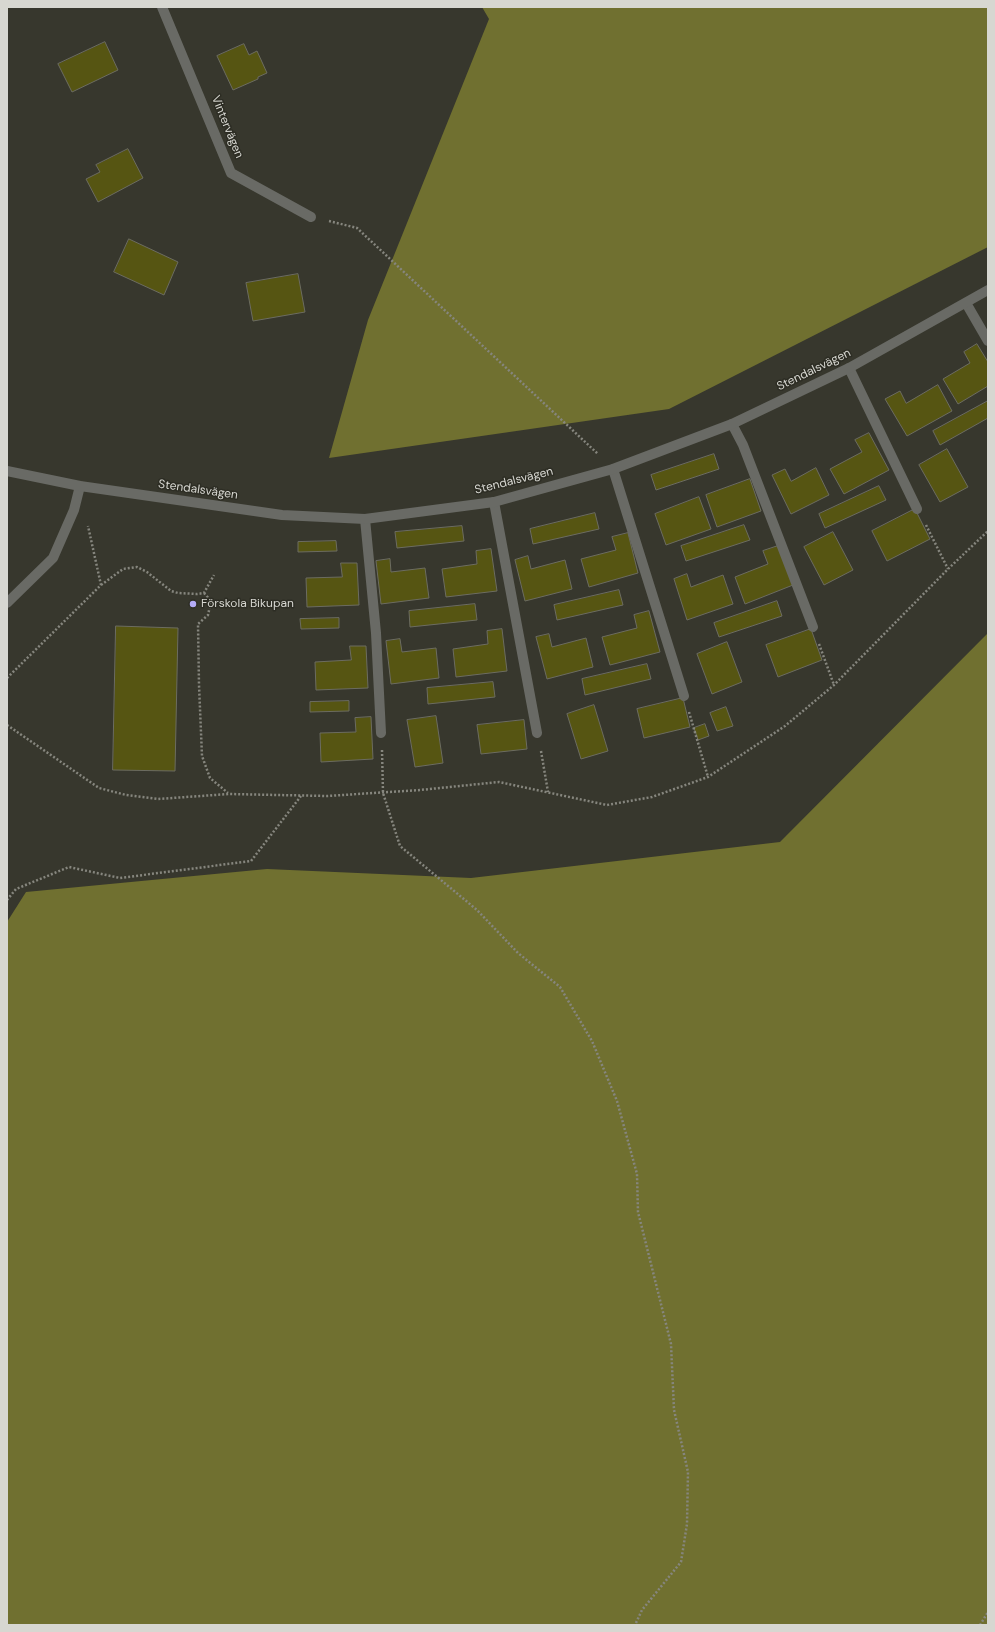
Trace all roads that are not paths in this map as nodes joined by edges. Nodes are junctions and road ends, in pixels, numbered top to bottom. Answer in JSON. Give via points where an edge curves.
{"nodes":[{"id":1,"x":162,"y":7,"type":"edge"},
{"id":2,"x":311,"y":217,"type":"road end"},
{"id":3,"x":988,"y":290,"type":"edge"},
{"id":4,"x":966,"y":303,"type":"junction"},
{"id":5,"x":988,"y":341,"type":"edge"},
{"id":6,"x":849,"y":368,"type":"junction"},
{"id":7,"x":732,"y":424,"type":"junction"},
{"id":8,"x":613,"y":469,"type":"junction"},
{"id":9,"x":7,"y":471,"type":"edge"},
{"id":10,"x":80,"y":486,"type":"junction"},
{"id":11,"x":494,"y":502,"type":"junction"},
{"id":12,"x":917,"y":509,"type":"road end"},
{"id":13,"x":366,"y":519,"type":"junction"},
{"id":14,"x":7,"y":603,"type":"edge"},
{"id":15,"x":813,"y":627,"type":"road end"},
{"id":16,"x":684,"y":696,"type":"road end"},
{"id":17,"x":381,"y":733,"type":"road end"},
{"id":18,"x":537,"y":733,"type":"road end"}],
"edges":[{"from":1,"to":2,"type":"street","name":"Vintervägen","via":[[232,172]]},
{"from":3,"to":4,"type":"street","name":"Stendalsvägen"},
{"from":4,"to":5,"type":"street"},
{"from":4,"to":6,"type":"street","name":"Stendalsvägen"},
{"from":6,"to":7,"type":"street","name":"Stendalsvägen"},
{"from":6,"to":12,"type":"street"},
{"from":7,"to":8,"type":"street","name":"Stendalsvägen"},
{"from":7,"to":15,"type":"street","via":[[743,445]]},
{"from":8,"to":11,"type":"street","name":"Stendalsvägen"},
{"from":8,"to":16,"type":"street"},
{"from":9,"to":10,"type":"street","name":"Stendalsvägen"},
{"from":10,"to":13,"type":"street","name":"Stendalsvägen","via":[[282,515]]},
{"from":10,"to":14,"type":"street","via":[[74,510],[53,558]]},
{"from":11,"to":13,"type":"street","name":"Stendalsvägen"},
{"from":11,"to":18,"type":"street"},
{"from":13,"to":17,"type":"street","via":[[376,633]]}]}
